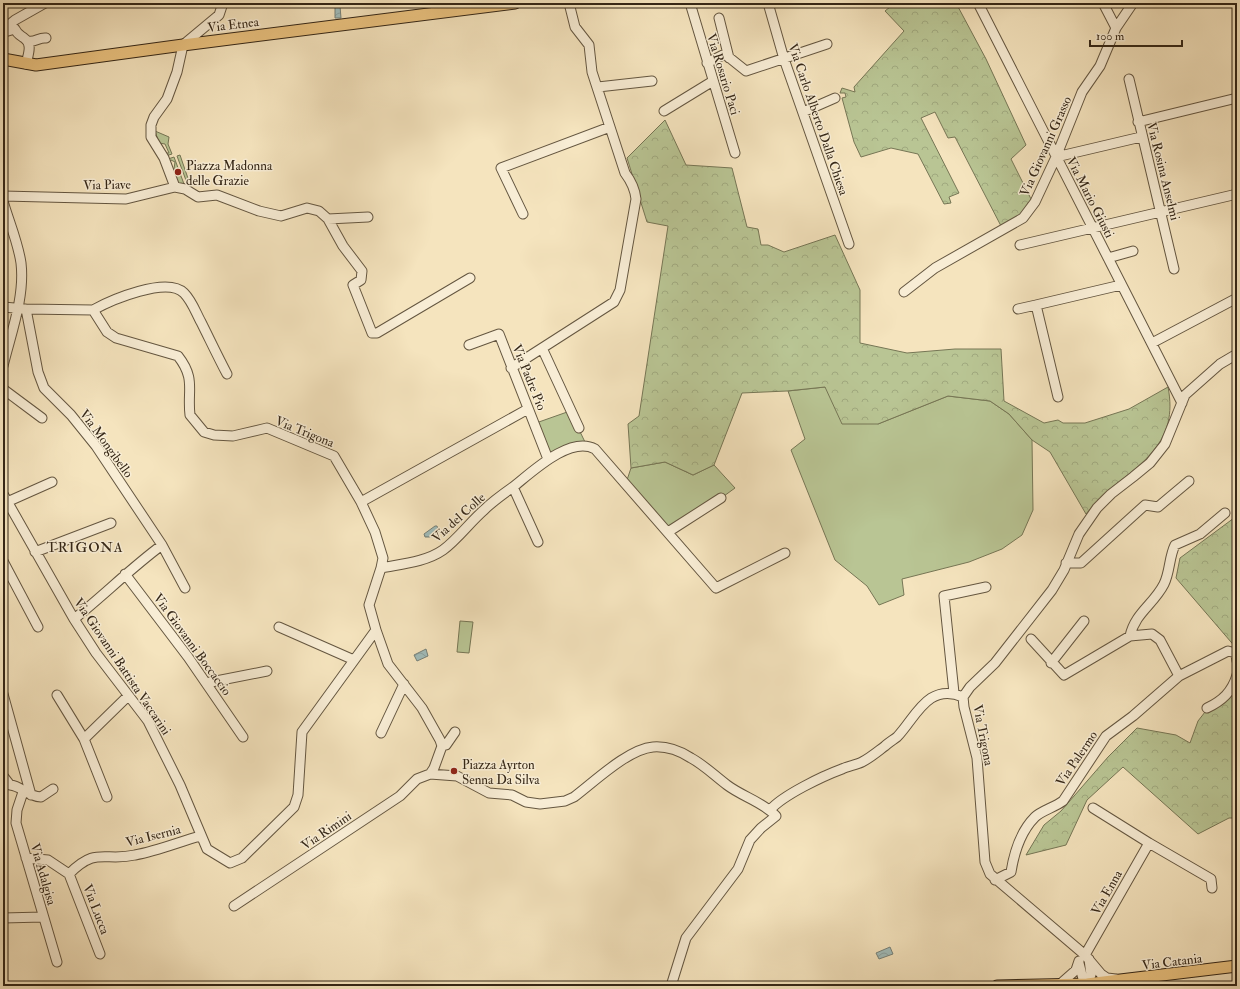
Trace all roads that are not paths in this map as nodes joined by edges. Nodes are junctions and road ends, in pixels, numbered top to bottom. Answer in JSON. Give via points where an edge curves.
{"nodes":[{"id":1,"x":46,"y":3,"type":"edge"},
{"id":2,"x":223,"y":3,"type":"edge"},
{"id":3,"x":507,"y":3,"type":"edge"},
{"id":4,"x":569,"y":3,"type":"edge"},
{"id":5,"x":690,"y":3,"type":"edge"},
{"id":6,"x":768,"y":3,"type":"edge"},
{"id":7,"x":978,"y":3,"type":"edge"},
{"id":8,"x":1103,"y":3,"type":"edge"},
{"id":9,"x":1133,"y":3,"type":"edge"},
{"id":10,"x":719,"y":18,"type":"dead end"},
{"id":11,"x":1116,"y":28,"type":"junction"},
{"id":12,"x":4,"y":29,"type":"edge"},
{"id":13,"x":46,"y":38,"type":"dead end"},
{"id":14,"x":28,"y":41,"type":"junction"},
{"id":15,"x":827,"y":44,"type":"dead end"},
{"id":16,"x":184,"y":45,"type":"junction"},
{"id":17,"x":730,"y":58,"type":"junction"},
{"id":18,"x":3,"y":59,"type":"edge"},
{"id":19,"x":784,"y":59,"type":"junction"},
{"id":20,"x":707,"y":63,"type":"junction"},
{"id":21,"x":26,"y":64,"type":"junction"},
{"id":22,"x":1129,"y":79,"type":"dead end"},
{"id":23,"x":712,"y":81,"type":"junction"},
{"id":24,"x":652,"y":82,"type":"dead end"},
{"id":25,"x":598,"y":87,"type":"junction"},
{"id":26,"x":834,"y":98,"type":"dead end"},
{"id":27,"x":1237,"y":98,"type":"edge"},
{"id":28,"x":664,"y":111,"type":"dead end"},
{"id":29,"x":803,"y":112,"type":"junction"},
{"id":30,"x":1138,"y":122,"type":"junction"},
{"id":31,"x":610,"y":127,"type":"junction"},
{"id":32,"x":1142,"y":137,"type":"junction"},
{"id":33,"x":734,"y":153,"type":"dead end"},
{"id":34,"x":1056,"y":157,"type":"junction"},
{"id":35,"x":175,"y":186,"type":"junction"},
{"id":36,"x":1237,"y":194,"type":"edge"},
{"id":37,"x":3,"y":196,"type":"edge"},
{"id":38,"x":3,"y":201,"type":"edge"},
{"id":39,"x":1161,"y":212,"type":"junction"},
{"id":40,"x":523,"y":214,"type":"dead end"},
{"id":41,"x":368,"y":217,"type":"dead end"},
{"id":42,"x":328,"y":219,"type":"junction"},
{"id":43,"x":1092,"y":228,"type":"junction"},
{"id":44,"x":849,"y":244,"type":"dead end"},
{"id":45,"x":1020,"y":245,"type":"dead end"},
{"id":46,"x":1133,"y":251,"type":"dead end"},
{"id":47,"x":1108,"y":258,"type":"junction"},
{"id":48,"x":1174,"y":269,"type":"dead end"},
{"id":49,"x":470,"y":278,"type":"dead end"},
{"id":50,"x":1121,"y":285,"type":"junction"},
{"id":51,"x":904,"y":292,"type":"dead end"},
{"id":52,"x":1237,"y":298,"type":"edge"},
{"id":53,"x":1036,"y":305,"type":"junction"},
{"id":54,"x":3,"y":307,"type":"edge"},
{"id":55,"x":22,"y":308,"type":"junction"},
{"id":56,"x":1018,"y":309,"type":"dead end"},
{"id":57,"x":93,"y":310,"type":"junction"},
{"id":58,"x":1152,"y":343,"type":"junction"},
{"id":59,"x":469,"y":345,"type":"dead end"},
{"id":60,"x":542,"y":348,"type":"junction"},
{"id":61,"x":1237,"y":354,"type":"edge"},
{"id":62,"x":3,"y":366,"type":"edge"},
{"id":63,"x":511,"y":368,"type":"junction"},
{"id":64,"x":227,"y":374,"type":"dead end"},
{"id":65,"x":3,"y":389,"type":"edge"},
{"id":66,"x":1058,"y":397,"type":"dead end"},
{"id":67,"x":1182,"y":403,"type":"junction"},
{"id":68,"x":528,"y":409,"type":"junction"},
{"id":69,"x":42,"y":418,"type":"dead end"},
{"id":70,"x":580,"y":428,"type":"dead end"},
{"id":71,"x":548,"y":459,"type":"junction"},
{"id":72,"x":1189,"y":481,"type":"dead end"},
{"id":73,"x":52,"y":482,"type":"dead end"},
{"id":74,"x":513,"y":487,"type":"junction"},
{"id":75,"x":5,"y":498,"type":"edge"},
{"id":76,"x":721,"y":498,"type":"dead end"},
{"id":77,"x":361,"y":502,"type":"junction"},
{"id":78,"x":1225,"y":513,"type":"dead end"},
{"id":79,"x":111,"y":523,"type":"dead end"},
{"id":80,"x":668,"y":532,"type":"junction"},
{"id":81,"x":538,"y":542,"type":"dead end"},
{"id":82,"x":162,"y":544,"type":"junction"},
{"id":83,"x":35,"y":552,"type":"junction"},
{"id":84,"x":785,"y":553,"type":"dead end"},
{"id":85,"x":3,"y":561,"type":"edge"},
{"id":86,"x":1066,"y":564,"type":"junction"},
{"id":87,"x":381,"y":568,"type":"junction"},
{"id":88,"x":125,"y":574,"type":"junction"},
{"id":89,"x":986,"y":587,"type":"dead end"},
{"id":90,"x":185,"y":588,"type":"dead end"},
{"id":91,"x":74,"y":619,"type":"junction"},
{"id":92,"x":1084,"y":621,"type":"dead end"},
{"id":93,"x":38,"y":626,"type":"dead end"},
{"id":94,"x":279,"y":628,"type":"dead end"},
{"id":95,"x":376,"y":630,"type":"junction"},
{"id":96,"x":1130,"y":636,"type":"junction"},
{"id":97,"x":1031,"y":639,"type":"dead end"},
{"id":98,"x":354,"y":660,"type":"junction"},
{"id":99,"x":1051,"y":662,"type":"junction"},
{"id":100,"x":1237,"y":662,"type":"edge"},
{"id":101,"x":267,"y":671,"type":"dead end"},
{"id":102,"x":1237,"y":675,"type":"edge"},
{"id":103,"x":1179,"y":676,"type":"junction"},
{"id":104,"x":206,"y":683,"type":"junction"},
{"id":105,"x":404,"y":684,"type":"junction"},
{"id":106,"x":954,"y":693,"type":"junction"},
{"id":107,"x":3,"y":694,"type":"edge"},
{"id":108,"x":57,"y":696,"type":"dead end"},
{"id":109,"x":128,"y":696,"type":"junction"},
{"id":110,"x":963,"y":697,"type":"junction"},
{"id":111,"x":1207,"y":708,"type":"dead end"},
{"id":112,"x":381,"y":732,"type":"dead end"},
{"id":113,"x":455,"y":732,"type":"dead end"},
{"id":114,"x":241,"y":733,"type":"dead end"},
{"id":115,"x":84,"y":739,"type":"junction"},
{"id":116,"x":442,"y":746,"type":"junction"},
{"id":117,"x":430,"y":774,"type":"junction"},
{"id":118,"x":3,"y":776,"type":"edge"},
{"id":119,"x":53,"y":789,"type":"dead end"},
{"id":120,"x":27,"y":794,"type":"junction"},
{"id":121,"x":107,"y":797,"type":"dead end"},
{"id":122,"x":1093,"y":808,"type":"dead end"},
{"id":123,"x":773,"y":813,"type":"junction"},
{"id":124,"x":200,"y":836,"type":"junction"},
{"id":125,"x":1149,"y":843,"type":"junction"},
{"id":126,"x":26,"y":858,"type":"junction"},
{"id":127,"x":69,"y":874,"type":"junction"},
{"id":128,"x":995,"y":880,"type":"junction"},
{"id":129,"x":1212,"y":888,"type":"dead end"},
{"id":130,"x":234,"y":906,"type":"dead end"},
{"id":131,"x":43,"y":917,"type":"junction"},
{"id":132,"x":3,"y":918,"type":"edge"},
{"id":133,"x":1076,"y":946,"type":"junction"},
{"id":134,"x":100,"y":954,"type":"dead end"},
{"id":135,"x":1087,"y":956,"type":"junction"},
{"id":136,"x":57,"y":962,"type":"dead end"},
{"id":137,"x":1079,"y":963,"type":"junction"},
{"id":138,"x":1237,"y":966,"type":"edge"},
{"id":139,"x":1124,"y":981,"type":"junction"},
{"id":140,"x":1087,"y":984,"type":"junction"},
{"id":141,"x":1111,"y":984,"type":"edge"},
{"id":142,"x":1067,"y":985,"type":"edge"},
{"id":143,"x":671,"y":986,"type":"edge"},
{"id":144,"x":997,"y":986,"type":"edge"}],
"edges":[{"from":1,"to":12,"type":"street"},
{"from":2,"to":16,"type":"street","via":[[219,15]]},
{"from":3,"to":16,"type":"main road","name":"Via Etnea"},
{"from":4,"to":25,"type":"street","via":[[575,27],[589,45],[592,72]]},
{"from":5,"to":20,"type":"street","name":"Via Rosario Paci"},
{"from":6,"to":19,"type":"street","name":"Via Carlo Alberto Dalla Chiesa"},
{"from":7,"to":34,"type":"street","name":"Via Mario Giusti"},
{"from":8,"to":11,"type":"street"},
{"from":9,"to":11,"type":"street","name":"Via Giovanni Grasso"},
{"from":10,"to":17,"type":"street"},
{"from":11,"to":34,"type":"street","name":"Via Giovanni Grasso","via":[[1100,66],[1082,92]]},
{"from":12,"to":14,"type":"street","via":[[15,29],[17,34]]},
{"from":13,"to":14,"type":"street"},
{"from":14,"to":21,"type":"street","via":[[30,44]]},
{"from":15,"to":19,"type":"street"},
{"from":16,"to":21,"type":"main road","name":"Via Etnea","via":[[36,65]]},
{"from":16,"to":35,"type":"street","via":[[167,99],[154,117],[151,130],[151,137],[164,158]]},
{"from":17,"to":19,"type":"street","via":[[746,71]]},
{"from":17,"to":20,"type":"street","via":[[723,55]]},
{"from":18,"to":21,"type":"main road","name":"Via Etnea"},
{"from":19,"to":29,"type":"street","name":"Via Carlo Alberto Dalla Chiesa"},
{"from":20,"to":23,"type":"street","name":"Via Rosario Paci"},
{"from":22,"to":30,"type":"street","name":"Via Rosina Anselmi"},
{"from":23,"to":28,"type":"street"},
{"from":23,"to":33,"type":"street","name":"Via Rosario Paci"},
{"from":24,"to":25,"type":"street"},
{"from":25,"to":31,"type":"street"},
{"from":26,"to":29,"type":"street"},
{"from":27,"to":30,"type":"street"},
{"from":29,"to":44,"type":"street","name":"Via Carlo Alberto Dalla Chiesa"},
{"from":30,"to":32,"type":"street","name":"Via Rosina Anselmi"},
{"from":31,"to":40,"type":"street","via":[[501,168]]},
{"from":31,"to":60,"type":"street","via":[[625,173],[636,194],[620,290],[614,302]]},
{"from":32,"to":34,"type":"street"},
{"from":32,"to":39,"type":"street","name":"Via Rosina Anselmi"},
{"from":34,"to":43,"type":"street","name":"Via Mario Giusti"},
{"from":34,"to":51,"type":"street","name":"Via Giovanni Grasso","via":[[1035,202],[1022,218],[935,268]]},
{"from":35,"to":37,"type":"street","name":"Via Piave","via":[[126,199]]},
{"from":35,"to":42,"type":"street","via":[[198,197],[218,196],[275,215],[288,215],[307,208],[319,211]]},
{"from":36,"to":39,"type":"street"},
{"from":38,"to":55,"type":"street","via":[[19,251]]},
{"from":39,"to":43,"type":"street"},
{"from":39,"to":48,"type":"street","name":"Via Rosina Anselmi"},
{"from":41,"to":42,"type":"street"},
{"from":42,"to":49,"type":"street","via":[[362,272],[361,280],[354,285],[372,333],[377,333]]},
{"from":43,"to":45,"type":"street"},
{"from":43,"to":47,"type":"street","name":"Via Mario Giusti"},
{"from":46,"to":47,"type":"street"},
{"from":47,"to":50,"type":"street","name":"Via Mario Giusti"},
{"from":50,"to":53,"type":"street"},
{"from":50,"to":58,"type":"street","name":"Via Mario Giusti"},
{"from":52,"to":58,"type":"street"},
{"from":53,"to":56,"type":"street"},
{"from":53,"to":66,"type":"street"},
{"from":54,"to":55,"type":"street"},
{"from":55,"to":57,"type":"street"},
{"from":55,"to":62,"type":"street"},
{"from":55,"to":82,"type":"street","name":"Via Mongibello","via":[[44,388],[71,415],[96,446]]},
{"from":57,"to":64,"type":"street","via":[[102,304],[144,291],[167,286],[178,289],[192,304]]},
{"from":57,"to":77,"type":"street","name":"Via Trigona","via":[[108,332],[116,338],[178,356],[191,385],[190,415],[204,432],[214,436],[233,436],[267,428],[328,452],[340,464]]},
{"from":58,"to":67,"type":"street","name":"Via Mario Giusti"},
{"from":59,"to":63,"type":"street","name":"Via Padre Pio","via":[[499,334]]},
{"from":60,"to":63,"type":"street"},
{"from":60,"to":70,"type":"street"},
{"from":61,"to":67,"type":"street","via":[[1220,364],[1194,386],[1185,395]]},
{"from":63,"to":68,"type":"street","name":"Via Padre Pio"},
{"from":65,"to":69,"type":"street"},
{"from":67,"to":86,"type":"street","via":[[1165,444],[1150,462],[1097,508],[1079,534]]},
{"from":68,"to":71,"type":"street","name":"Via Padre Pio"},
{"from":68,"to":77,"type":"street"},
{"from":71,"to":74,"type":"street","name":"Via del Colle"},
{"from":71,"to":80,"type":"street","name":"Via del Colle","via":[[567,450],[590,446],[595,449]]},
{"from":72,"to":86,"type":"street","via":[[1158,507],[1145,505],[1081,563]]},
{"from":73,"to":75,"type":"street"},
{"from":74,"to":81,"type":"street"},
{"from":74,"to":87,"type":"street","name":"Via del Colle","via":[[485,509],[443,550],[422,559]]},
{"from":75,"to":83,"type":"street","name":"Via Giovanni Battista Vaccarini"},
{"from":76,"to":80,"type":"street"},
{"from":77,"to":87,"type":"street","name":"Via Trigona","via":[[381,549]]},
{"from":78,"to":96,"type":"street","via":[[1200,534],[1175,545],[1164,584],[1132,624]]},
{"from":79,"to":83,"type":"street"},
{"from":80,"to":84,"type":"street","name":"Via del Colle","via":[[716,588]]},
{"from":82,"to":88,"type":"street"},
{"from":82,"to":90,"type":"street","name":"Via Mongibello"},
{"from":83,"to":91,"type":"street","name":"Via Giovanni Battista Vaccarini"},
{"from":85,"to":93,"type":"street"},
{"from":86,"to":110,"type":"street","via":[[1052,590],[995,664]]},
{"from":87,"to":95,"type":"street","via":[[369,605]]},
{"from":88,"to":91,"type":"street"},
{"from":88,"to":104,"type":"street","name":"Via Giovanni Boccaccio"},
{"from":89,"to":106,"type":"street","via":[[944,596]]},
{"from":91,"to":109,"type":"street","name":"Via Giovanni Battista Vaccarini"},
{"from":92,"to":99,"type":"street"},
{"from":94,"to":98,"type":"street"},
{"from":95,"to":98,"type":"street"},
{"from":95,"to":105,"type":"street","via":[[388,664]]},
{"from":96,"to":99,"type":"street","via":[[1064,675]]},
{"from":96,"to":103,"type":"street","via":[[1147,633],[1156,637]]},
{"from":97,"to":99,"type":"street"},
{"from":98,"to":124,"type":"street","name":"Via Giovanni Battista Vaccarini","via":[[302,732],[298,795],[294,807],[237,861],[230,864],[207,849]]},
{"from":100,"to":103,"type":"street","name":"Via Palermo","via":[[1236,653],[1228,651]]},
{"from":101,"to":104,"type":"street"},
{"from":102,"to":111,"type":"street","via":[[1225,697]]},
{"from":103,"to":128,"type":"street","name":"Via Palermo","via":[[1106,736],[1062,801],[1036,816],[1016,847],[1011,872]]},
{"from":104,"to":114,"type":"street","name":"Via Giovanni Boccaccio"},
{"from":105,"to":112,"type":"street"},
{"from":105,"to":116,"type":"street","via":[[422,708]]},
{"from":106,"to":110,"type":"street","name":"Via Trigona"},
{"from":106,"to":123,"type":"street","via":[[927,700],[896,737],[871,756],[798,791],[774,805]]},
{"from":107,"to":120,"type":"street"},
{"from":108,"to":115,"type":"street"},
{"from":109,"to":115,"type":"street"},
{"from":109,"to":124,"type":"street","name":"Via Giovanni Battista Vaccarini","via":[[148,721],[166,755]]},
{"from":110,"to":128,"type":"street","name":"Via Trigona","via":[[977,758],[985,862]]},
{"from":113,"to":116,"type":"street","via":[[446,745]]},
{"from":115,"to":121,"type":"street"},
{"from":116,"to":117,"type":"street","via":[[437,763]]},
{"from":117,"to":123,"type":"street","via":[[457,776],[489,793],[512,795],[526,802],[540,804],[565,801],[574,797],[628,756],[644,749],[665,748],[692,758],[738,793]]},
{"from":117,"to":130,"type":"street","name":"Via Rimini","via":[[417,780],[400,796]]},
{"from":118,"to":120,"type":"street","via":[[6,782]]},
{"from":119,"to":120,"type":"street","via":[[41,797]]},
{"from":120,"to":126,"type":"street","name":"Via Adalgisa","via":[[17,810],[16,823]]},
{"from":122,"to":125,"type":"street"},
{"from":123,"to":143,"type":"street","via":[[750,840],[738,869],[686,938]]},
{"from":124,"to":127,"type":"street","name":"Via Isernia","via":[[134,856],[90,858],[81,862]]},
{"from":125,"to":129,"type":"street","via":[[1211,879]]},
{"from":125,"to":135,"type":"street","name":"Via Enna"},
{"from":126,"to":127,"type":"street","via":[[48,860]]},
{"from":126,"to":131,"type":"street","name":"Via Adalgisa"},
{"from":127,"to":134,"type":"street","name":"Via Lucca"},
{"from":128,"to":133,"type":"street","name":"Via Trigona"},
{"from":131,"to":132,"type":"street"},
{"from":131,"to":136,"type":"street","name":"Via Adalgisa"},
{"from":133,"to":135,"type":"street","name":"Via Trigona"},
{"from":133,"to":137,"type":"street"},
{"from":135,"to":139,"type":"street","name":"Via Trigona","via":[[1101,974],[1107,978]]},
{"from":135,"to":140,"type":"street","via":[[1091,975]]},
{"from":137,"to":140,"type":"street"},
{"from":137,"to":142,"type":"street"},
{"from":138,"to":139,"type":"main road","name":"Via Catania"},
{"from":139,"to":141,"type":"main road","name":"Via Catania"},
{"from":140,"to":141,"type":"main road","name":"Via Catania"},
{"from":140,"to":142,"type":"main road","name":"Via Catania"},
{"from":142,"to":144,"type":"main road","name":"Via Catania"}]}
